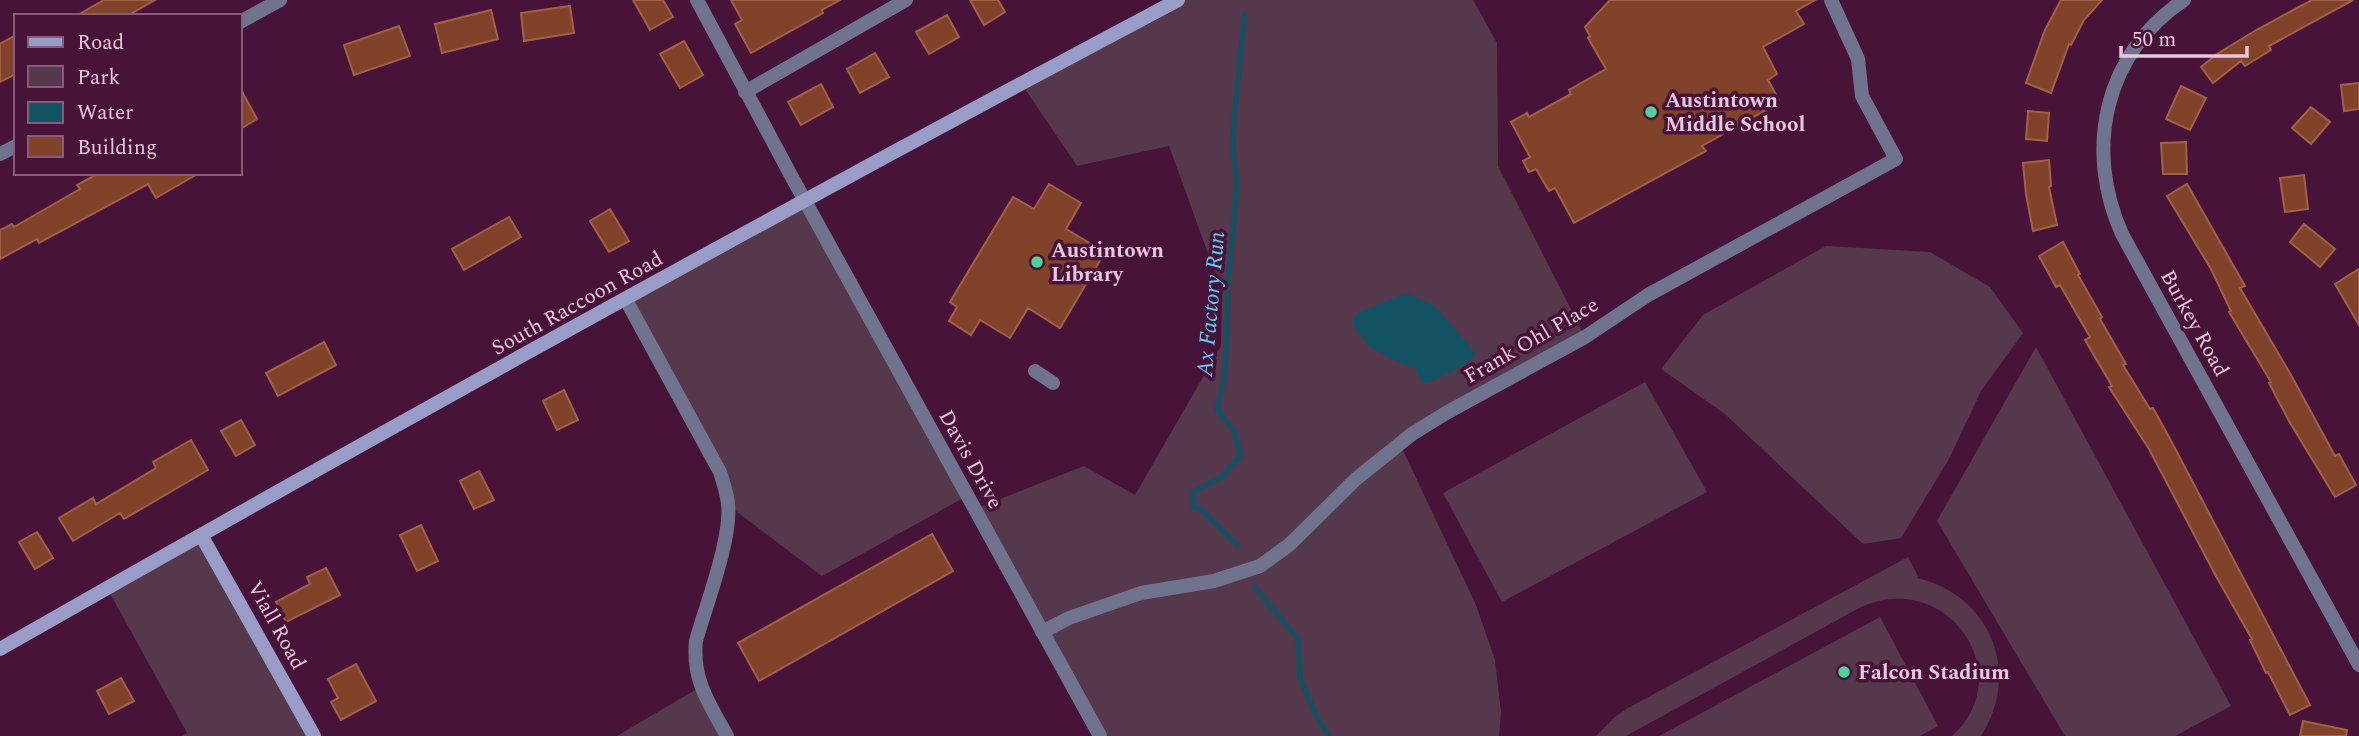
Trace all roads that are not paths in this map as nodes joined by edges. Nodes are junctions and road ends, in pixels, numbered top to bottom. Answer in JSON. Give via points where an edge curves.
{"nodes":[{"id":1,"x":697,"y":0,"type":"edge"},
{"id":2,"x":906,"y":0,"type":"edge"},
{"id":3,"x":1178,"y":0,"type":"edge"},
{"id":4,"x":1831,"y":0,"type":"edge"},
{"id":5,"x":2184,"y":0,"type":"edge"},
{"id":6,"x":277,"y":1,"type":"edge"},
{"id":7,"x":242,"y":21,"type":"edge"},
{"id":8,"x":745,"y":92,"type":"junction"},
{"id":9,"x":806,"y":202,"type":"junction"},
{"id":10,"x":626,"y":300,"type":"junction"},
{"id":11,"x":1035,"y":371,"type":"dead end"},
{"id":12,"x":1053,"y":383,"type":"dead end"},
{"id":13,"x":201,"y":535,"type":"junction"},
{"id":14,"x":1042,"y":632,"type":"junction"},
{"id":15,"x":0,"y":649,"type":"edge"},
{"id":16,"x":2359,"y":665,"type":"edge"},
{"id":17,"x":314,"y":736,"type":"edge"},
{"id":18,"x":727,"y":736,"type":"edge"},
{"id":19,"x":1100,"y":736,"type":"edge"}],
"edges":[{"from":1,"to":8,"type":"street","name":"Davis Drive"},
{"from":2,"to":8,"type":"street"},
{"from":3,"to":9,"type":"street","name":"South Raccoon Road"},
{"from":4,"to":14,"type":"street","name":"Frank Ohl Place","via":[[1858,59],[1862,96],[1896,159],[1648,295],[1585,337],[1412,434],[1260,566],[1141,593]]},
{"from":5,"to":16,"type":"street","name":"Burkey Road","via":[[2141,38],[2123,66],[2103,139],[2107,193],[2122,234]]},
{"from":6,"to":7,"type":"street"},
{"from":8,"to":9,"type":"street","name":"Davis Drive"},
{"from":9,"to":10,"type":"street","name":"South Raccoon Road"},
{"from":9,"to":14,"type":"street","name":"Davis Drive"},
{"from":10,"to":13,"type":"street","name":"South Raccoon Road"},
{"from":10,"to":18,"type":"street","via":[[724,485],[728,527],[694,658],[700,687]]},
{"from":11,"to":12,"type":"street"},
{"from":13,"to":15,"type":"street","name":"South Raccoon Road"},
{"from":13,"to":17,"type":"street","name":"Viall Road"},
{"from":14,"to":19,"type":"street","name":"Davis Drive"}]}
